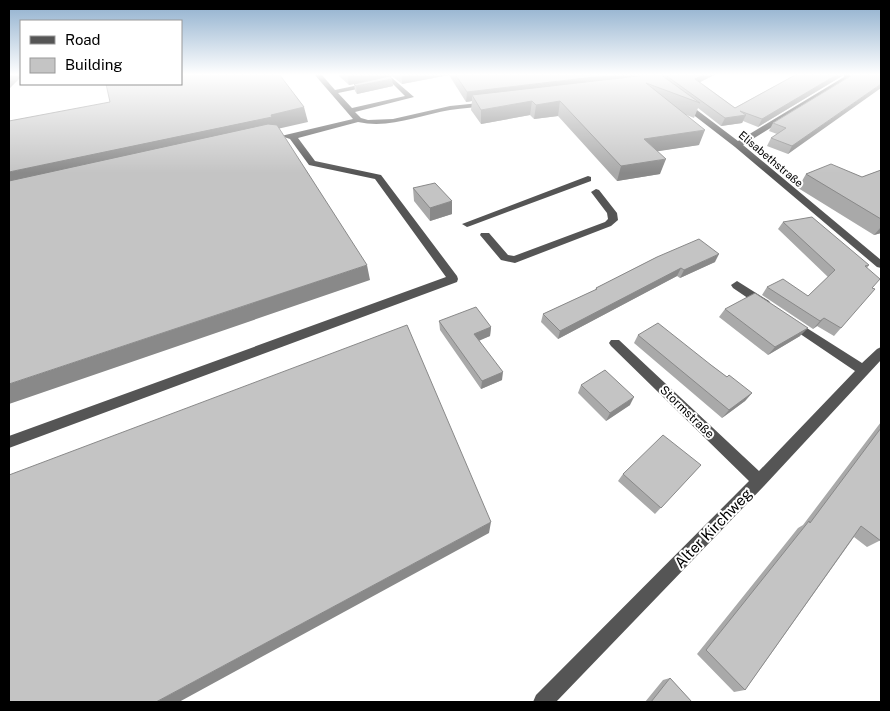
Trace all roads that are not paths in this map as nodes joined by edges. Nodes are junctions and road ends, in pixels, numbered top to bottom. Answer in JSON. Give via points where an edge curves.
{"nodes":[{"id":1,"x":347,"y":107,"type":"edge"},
{"id":2,"x":366,"y":107,"type":"edge"},
{"id":3,"x":457,"y":107,"type":"edge"},
{"id":4,"x":688,"y":107,"type":"edge"},
{"id":5,"x":800,"y":107,"type":"edge"},
{"id":6,"x":350,"y":111,"type":"junction"},
{"id":7,"x":358,"y":120,"type":"junction"},
{"id":8,"x":272,"y":135,"type":"edge"},
{"id":9,"x":293,"y":137,"type":"junction"},
{"id":10,"x":738,"y":145,"type":"junction"},
{"id":11,"x":588,"y":179,"type":"dead end"},
{"id":12,"x":596,"y":192,"type":"dead end"},
{"id":13,"x":467,"y":224,"type":"dead end"},
{"id":14,"x":485,"y":235,"type":"dead end"},
{"id":15,"x":881,"y":265,"type":"edge"},
{"id":16,"x":737,"y":285,"type":"dead end"},
{"id":17,"x":614,"y":343,"type":"dead end"},
{"id":18,"x":881,"y":352,"type":"edge"},
{"id":19,"x":864,"y":371,"type":"junction"},
{"id":20,"x":9,"y":442,"type":"edge"},
{"id":21,"x":759,"y":481,"type":"junction"},
{"id":22,"x":543,"y":702,"type":"edge"}],
"edges":[{"from":1,"to":6,"type":"street"},
{"from":2,"to":6,"type":"street"},
{"from":3,"to":7,"type":"street","via":[[393,121]]},
{"from":4,"to":10,"type":"street","name":"Elisabethstraße"},
{"from":5,"to":10,"type":"street"},
{"from":6,"to":7,"type":"street"},
{"from":7,"to":9,"type":"street"},
{"from":8,"to":9,"type":"street"},
{"from":9,"to":20,"type":"street","via":[[312,163],[378,177],[454,279]]},
{"from":10,"to":15,"type":"street","name":"Elisabethstraße"},
{"from":11,"to":13,"type":"street"},
{"from":12,"to":14,"type":"street","via":[[612,213],[614,220],[608,224],[515,260],[505,258]]},
{"from":16,"to":19,"type":"street"},
{"from":17,"to":21,"type":"street","name":"Stormstraße"},
{"from":18,"to":19,"type":"street","name":"Alter Kirchweg"},
{"from":19,"to":21,"type":"street","name":"Alter Kirchweg"},
{"from":21,"to":22,"type":"street","name":"Alter Kirchweg"}]}
